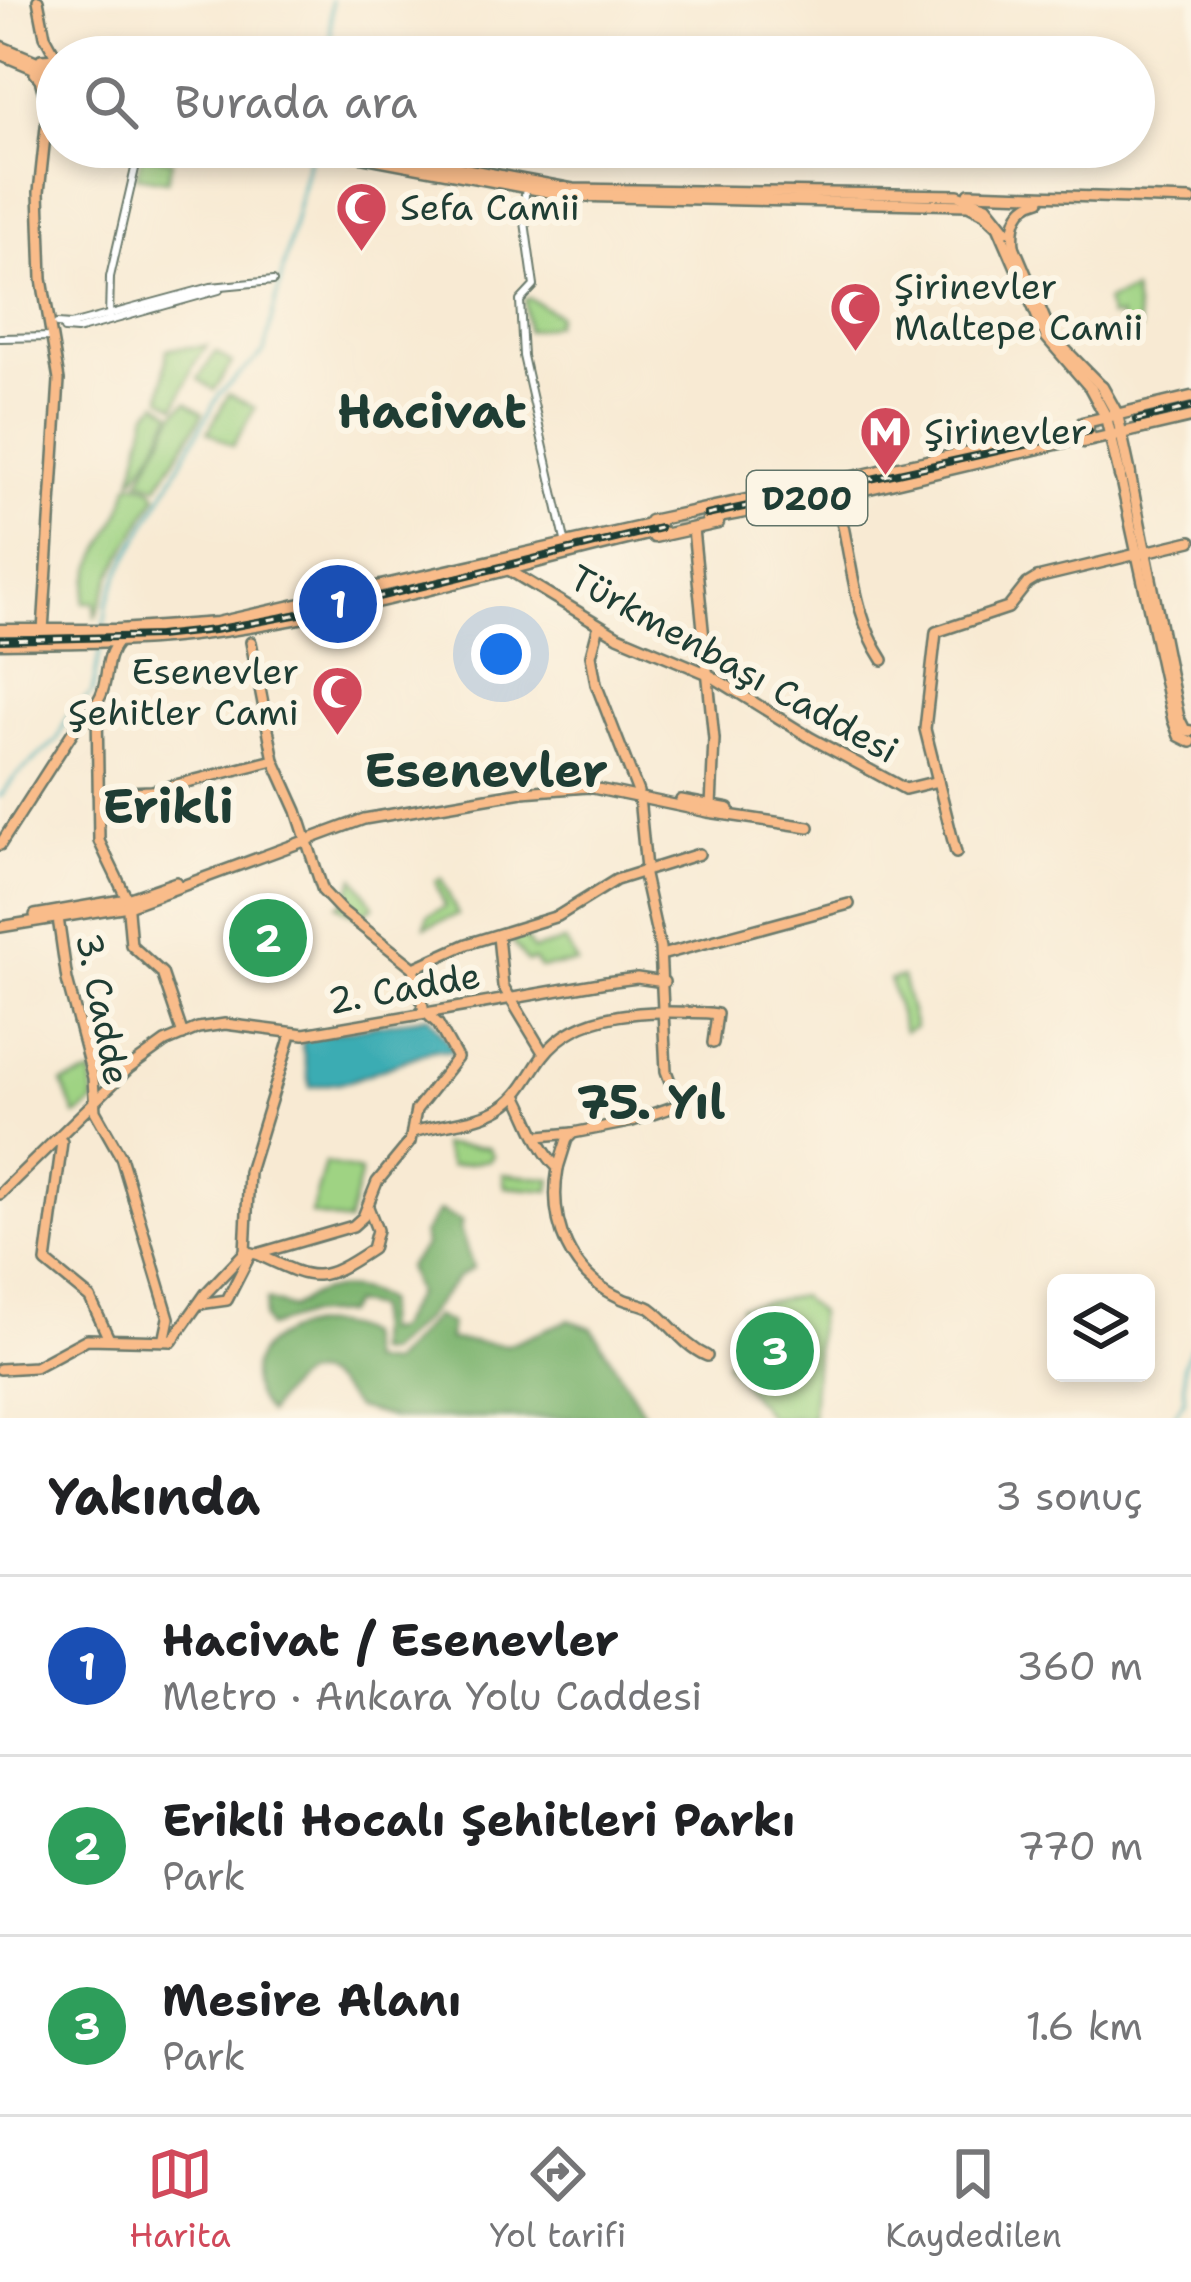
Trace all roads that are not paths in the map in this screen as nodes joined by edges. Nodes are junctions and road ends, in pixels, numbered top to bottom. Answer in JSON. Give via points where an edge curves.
{"nodes":[{"id":1,"x":38,"y":0,"type":"edge"},
{"id":2,"x":45,"y":36,"type":"edge"},
{"id":3,"x":36,"y":50,"type":"edge"},
{"id":4,"x":1,"y":52,"type":"edge"},
{"id":5,"x":36,"y":70,"type":"edge"},
{"id":6,"x":36,"y":70,"type":"edge"},
{"id":7,"x":43,"y":168,"type":"edge"},
{"id":8,"x":135,"y":168,"type":"edge"},
{"id":9,"x":398,"y":168,"type":"edge"},
{"id":10,"x":411,"y":168,"type":"edge"},
{"id":11,"x":462,"y":168,"type":"edge"},
{"id":12,"x":526,"y":194,"type":"junction"},
{"id":13,"x":947,"y":195,"type":"junction"},
{"id":14,"x":1191,"y":202,"type":"edge"},
{"id":15,"x":985,"y":213,"type":"junction"},
{"id":16,"x":1014,"y":247,"type":"junction"},
{"id":17,"x":273,"y":281,"type":"dead end"},
{"id":18,"x":109,"y":318,"type":"junction"},
{"id":19,"x":53,"y":324,"type":"junction"},
{"id":20,"x":52,"y":337,"type":"junction"},
{"id":21,"x":0,"y":338,"type":"edge"},
{"id":22,"x":1096,"y":388,"type":"junction"},
{"id":23,"x":1191,"y":400,"type":"edge"},
{"id":24,"x":1158,"y":405,"type":"junction"},
{"id":25,"x":1191,"y":415,"type":"edge"},
{"id":26,"x":1114,"y":422,"type":"junction"},
{"id":27,"x":1138,"y":422,"type":"junction"},
{"id":28,"x":1086,"y":430,"type":"junction"},
{"id":29,"x":1125,"y":475,"type":"junction"},
{"id":30,"x":861,"y":490,"type":"junction"},
{"id":31,"x":836,"y":497,"type":"junction"},
{"id":32,"x":683,"y":513,"type":"junction"},
{"id":33,"x":706,"y":516,"type":"junction"},
{"id":34,"x":662,"y":526,"type":"junction"},
{"id":35,"x":687,"y":530,"type":"junction"},
{"id":36,"x":565,"y":539,"type":"junction"},
{"id":37,"x":1191,"y":544,"type":"edge"},
{"id":38,"x":1142,"y":555,"type":"junction"},
{"id":39,"x":512,"y":568,"type":"junction"},
{"id":40,"x":450,"y":571,"type":"junction"},
{"id":41,"x":261,"y":625,"type":"junction"},
{"id":42,"x":599,"y":625,"type":"junction"},
{"id":43,"x":234,"y":629,"type":"junction"},
{"id":44,"x":0,"y":631,"type":"edge"},
{"id":45,"x":43,"y":631,"type":"junction"},
{"id":46,"x":86,"y":636,"type":"junction"},
{"id":47,"x":117,"y":637,"type":"junction"},
{"id":48,"x":251,"y":642,"type":"junction"},
{"id":49,"x":0,"y":643,"type":"edge"},
{"id":50,"x":700,"y":655,"type":"junction"},
{"id":51,"x":883,"y":661,"type":"dead end"},
{"id":52,"x":688,"y":665,"type":"junction"},
{"id":53,"x":705,"y":672,"type":"junction"},
{"id":54,"x":97,"y":706,"type":"junction"},
{"id":55,"x":1191,"y":731,"type":"edge"},
{"id":56,"x":1188,"y":742,"type":"edge"},
{"id":57,"x":274,"y":760,"type":"junction"},
{"id":58,"x":938,"y":781,"type":"junction"},
{"id":59,"x":98,"y":793,"type":"junction"},
{"id":60,"x":639,"y":794,"type":"junction"},
{"id":61,"x":708,"y":804,"type":"junction"},
{"id":62,"x":809,"y":826,"type":"dead end"},
{"id":63,"x":304,"y":838,"type":"junction"},
{"id":64,"x":0,"y":845,"type":"edge"},
{"id":65,"x":699,"y":854,"type":"dead end"},
{"id":66,"x":956,"y":854,"type":"dead end"},
{"id":67,"x":645,"y":870,"type":"junction"},
{"id":68,"x":123,"y":904,"type":"junction"},
{"id":69,"x":849,"y":904,"type":"dead end"},
{"id":70,"x":58,"y":918,"type":"junction"},
{"id":71,"x":0,"y":924,"type":"edge"},
{"id":72,"x":498,"y":936,"type":"junction"},
{"id":73,"x":661,"y":955,"type":"junction"},
{"id":74,"x":415,"y":968,"type":"junction"},
{"id":75,"x":664,"y":985,"type":"junction"},
{"id":76,"x":509,"y":999,"type":"junction"},
{"id":77,"x":662,"y":1010,"type":"junction"},
{"id":78,"x":426,"y":1013,"type":"junction"},
{"id":79,"x":183,"y":1036,"type":"junction"},
{"id":80,"x":290,"y":1038,"type":"junction"},
{"id":81,"x":713,"y":1043,"type":"dead end"},
{"id":82,"x":544,"y":1054,"type":"junction"},
{"id":83,"x":114,"y":1083,"type":"junction"},
{"id":84,"x":93,"y":1087,"type":"junction"},
{"id":85,"x":517,"y":1094,"type":"junction"},
{"id":86,"x":95,"y":1111,"type":"junction"},
{"id":87,"x":413,"y":1132,"type":"junction"},
{"id":88,"x":573,"y":1132,"type":"junction"},
{"id":89,"x":539,"y":1136,"type":"junction"},
{"id":90,"x":62,"y":1142,"type":"junction"},
{"id":91,"x":558,"y":1168,"type":"junction"},
{"id":92,"x":0,"y":1197,"type":"edge"},
{"id":93,"x":368,"y":1207,"type":"junction"},
{"id":94,"x":251,"y":1253,"type":"junction"},
{"id":95,"x":230,"y":1275,"type":"junction"},
{"id":96,"x":199,"y":1304,"type":"junction"},
{"id":97,"x":172,"y":1336,"type":"junction"},
{"id":98,"x":109,"y":1339,"type":"junction"},
{"id":99,"x":184,"y":1349,"type":"dead end"},
{"id":100,"x":706,"y":1356,"type":"dead end"},
{"id":101,"x":0,"y":1369,"type":"edge"}],
"edges":[{"from":1,"to":2,"type":"main road"},
{"from":3,"to":4,"type":"main road"},
{"from":4,"to":5,"type":"main road"},
{"from":4,"to":6,"type":"main road"},
{"from":7,"to":19,"type":"main road","via":[[42,279]]},
{"from":8,"to":18,"type":"street","via":[[110,277]]},
{"from":9,"to":12,"type":"main road"},
{"from":10,"to":15,"type":"main road","via":[[570,196],[944,202]]},
{"from":11,"to":13,"type":"main road","via":[[573,189]]},
{"from":12,"to":15,"type":"main road"},
{"from":12,"to":36,"type":"street","via":[[534,286],[520,301],[521,347]]},
{"from":13,"to":14,"type":"main road"},
{"from":13,"to":16,"type":"main road","via":[[987,206]]},
{"from":14,"to":16,"type":"main road","via":[[1032,202],[1013,223]]},
{"from":15,"to":22,"type":"main road","via":[[1046,337]]},
{"from":16,"to":22,"type":"main road","via":[[1034,295],[1052,308],[1045,322]]},
{"from":17,"to":18,"type":"street"},
{"from":18,"to":19,"type":"street","via":[[77,330]]},
{"from":19,"to":20,"type":"main road"},
{"from":20,"to":21,"type":"street"},
{"from":20,"to":45,"type":"main road","via":[[59,400]]},
{"from":22,"to":24,"type":"highway","via":[[1124,402]]},
{"from":22,"to":26,"type":"highway"},
{"from":22,"to":28,"type":"highway"},
{"from":23,"to":24,"type":"highway"},
{"from":23,"to":27,"type":"highway"},
{"from":24,"to":27,"type":"highway"},
{"from":25,"to":27,"type":"highway"},
{"from":26,"to":27,"type":"highway"},
{"from":26,"to":27,"type":"highway"},
{"from":26,"to":28,"type":"highway"},
{"from":26,"to":28,"type":"highway"},
{"from":26,"to":29,"type":"highway"},
{"from":27,"to":29,"type":"highway"},
{"from":28,"to":29,"type":"highway"},
{"from":28,"to":30,"type":"highway","number":"D200"},
{"from":28,"to":33,"type":"highway","number":"D200"},
{"from":29,"to":38,"type":"main road"},
{"from":30,"to":31,"type":"highway"},
{"from":30,"to":33,"type":"highway","number":"D200"},
{"from":31,"to":33,"type":"highway"},
{"from":31,"to":51,"type":"main road","via":[[861,614]]},
{"from":32,"to":33,"type":"highway"},
{"from":32,"to":34,"type":"highway"},
{"from":32,"to":35,"type":"highway","via":[[676,526]]},
{"from":33,"to":35,"type":"highway"},
{"from":34,"to":35,"type":"highway"},
{"from":34,"to":36,"type":"highway"},
{"from":34,"to":39,"type":"highway"},
{"from":34,"to":40,"type":"highway"},
{"from":35,"to":50,"type":"main road"},
{"from":35,"to":53,"type":"main road"},
{"from":36,"to":40,"type":"highway"},
{"from":37,"to":38,"type":"main road"},
{"from":38,"to":55,"type":"main road","via":[[1179,718]]},
{"from":38,"to":56,"type":"main road","via":[[1173,720]]},
{"from":38,"to":58,"type":"main road","via":[[1038,581],[1008,608],[933,636],[925,728]]},
{"from":39,"to":41,"type":"highway"},
{"from":39,"to":42,"type":"main road","name":"Türkmenbaşı Caddesi"},
{"from":40,"to":47,"type":"highway"},
{"from":41,"to":43,"type":"highway"},
{"from":41,"to":48,"type":"main road"},
{"from":42,"to":52,"type":"main road","name":"Türkmenbaşı Caddesi"},
{"from":42,"to":60,"type":"main road","via":[[591,655],[596,684]]},
{"from":43,"to":47,"type":"highway"},
{"from":43,"to":48,"type":"main road"},
{"from":44,"to":45,"type":"highway"},
{"from":45,"to":46,"type":"highway"},
{"from":46,"to":47,"type":"highway"},
{"from":46,"to":49,"type":"highway"},
{"from":47,"to":54,"type":"main road"},
{"from":48,"to":57,"type":"main road"},
{"from":50,"to":52,"type":"main road"},
{"from":50,"to":53,"type":"main road"},
{"from":52,"to":53,"type":"main road","name":"Türkmenbaşı Caddesi"},
{"from":53,"to":58,"type":"main road","name":"Türkmenbaşı Caddesi","via":[[905,789]]},
{"from":53,"to":61,"type":"main road"},
{"from":54,"to":59,"type":"main road"},
{"from":54,"to":64,"type":"main road","via":[[80,719]]},
{"from":57,"to":59,"type":"main road","via":[[152,791]]},
{"from":57,"to":63,"type":"main road"},
{"from":58,"to":66,"type":"main road"},
{"from":59,"to":68,"type":"main road","via":[[99,841]]},
{"from":60,"to":61,"type":"main road"},
{"from":60,"to":63,"type":"main road","via":[[587,787],[406,809]]},
{"from":60,"to":63,"type":"main road","via":[[587,783],[503,791],[364,814]]},
{"from":60,"to":67,"type":"main road"},
{"from":61,"to":62,"type":"main road"},
{"from":63,"to":68,"type":"main road"},
{"from":63,"to":74,"type":"main road","via":[[328,900]]},
{"from":65,"to":67,"type":"main road"},
{"from":67,"to":72,"type":"main road","via":[[558,916]]},
{"from":67,"to":73,"type":"main road"},
{"from":68,"to":70,"type":"main road"},
{"from":68,"to":71,"type":"main road"},
{"from":68,"to":79,"type":"main road","via":[[130,946],[162,973]]},
{"from":69,"to":73,"type":"main road"},
{"from":70,"to":71,"type":"main road"},
{"from":70,"to":84,"type":"main road","name":"3. Cadde"},
{"from":72,"to":74,"type":"main road"},
{"from":72,"to":76,"type":"main road"},
{"from":73,"to":75,"type":"main road"},
{"from":74,"to":78,"type":"main road"},
{"from":75,"to":76,"type":"main road","name":"2. Cadde","via":[[638,978]]},
{"from":75,"to":77,"type":"main road"},
{"from":76,"to":78,"type":"main road","name":"2. Cadde"},
{"from":76,"to":82,"type":"main road"},
{"from":77,"to":81,"type":"main road","via":[[717,1014]]},
{"from":77,"to":82,"type":"main road","via":[[582,1027]]},
{"from":77,"to":88,"type":"main road","via":[[666,1071],[680,1105]]},
{"from":78,"to":79,"type":"main road","name":"2. Cadde","via":[[304,1034],[225,1024]]},
{"from":78,"to":80,"type":"main road","name":"2. Cadde"},
{"from":78,"to":87,"type":"main road","via":[[457,1058],[416,1110]]},
{"from":79,"to":80,"type":"main road","name":"2. Cadde","via":[[228,1030]]},
{"from":79,"to":83,"type":"main road","name":"2. Cadde"},
{"from":79,"to":86,"type":"main road","name":"2. Cadde"},
{"from":80,"to":94,"type":"main road","via":[[249,1172]]},
{"from":82,"to":85,"type":"main road"},
{"from":83,"to":84,"type":"main road"},
{"from":83,"to":86,"type":"main road","name":"2. Cadde"},
{"from":84,"to":86,"type":"main road","name":"3. Cadde"},
{"from":85,"to":87,"type":"main road","via":[[494,1112]]},
{"from":85,"to":89,"type":"main road"},
{"from":86,"to":90,"type":"main road","name":"2. Cadde"},
{"from":86,"to":92,"type":"main road","name":"2. Cadde"},
{"from":86,"to":97,"type":"main road","via":[[121,1157]]},
{"from":87,"to":93,"type":"main road","via":[[376,1182]]},
{"from":88,"to":89,"type":"main road"},
{"from":88,"to":91,"type":"main road"},
{"from":89,"to":91,"type":"main road"},
{"from":90,"to":92,"type":"main road","name":"2. Cadde"},
{"from":90,"to":98,"type":"main road","via":[[46,1262],[83,1289]]},
{"from":91,"to":100,"type":"main road","via":[[553,1208],[584,1274],[651,1308]]},
{"from":93,"to":94,"type":"main road","via":[[353,1226]]},
{"from":93,"to":94,"type":"main road","via":[[377,1230],[373,1250],[330,1276]]},
{"from":94,"to":95,"type":"main road"},
{"from":95,"to":96,"type":"main road"},
{"from":95,"to":96,"type":"main road","via":[[226,1300]]},
{"from":96,"to":97,"type":"main road"},
{"from":97,"to":98,"type":"main road"},
{"from":97,"to":99,"type":"main road"},
{"from":98,"to":101,"type":"main road","via":[[82,1340],[30,1368]]}]}
